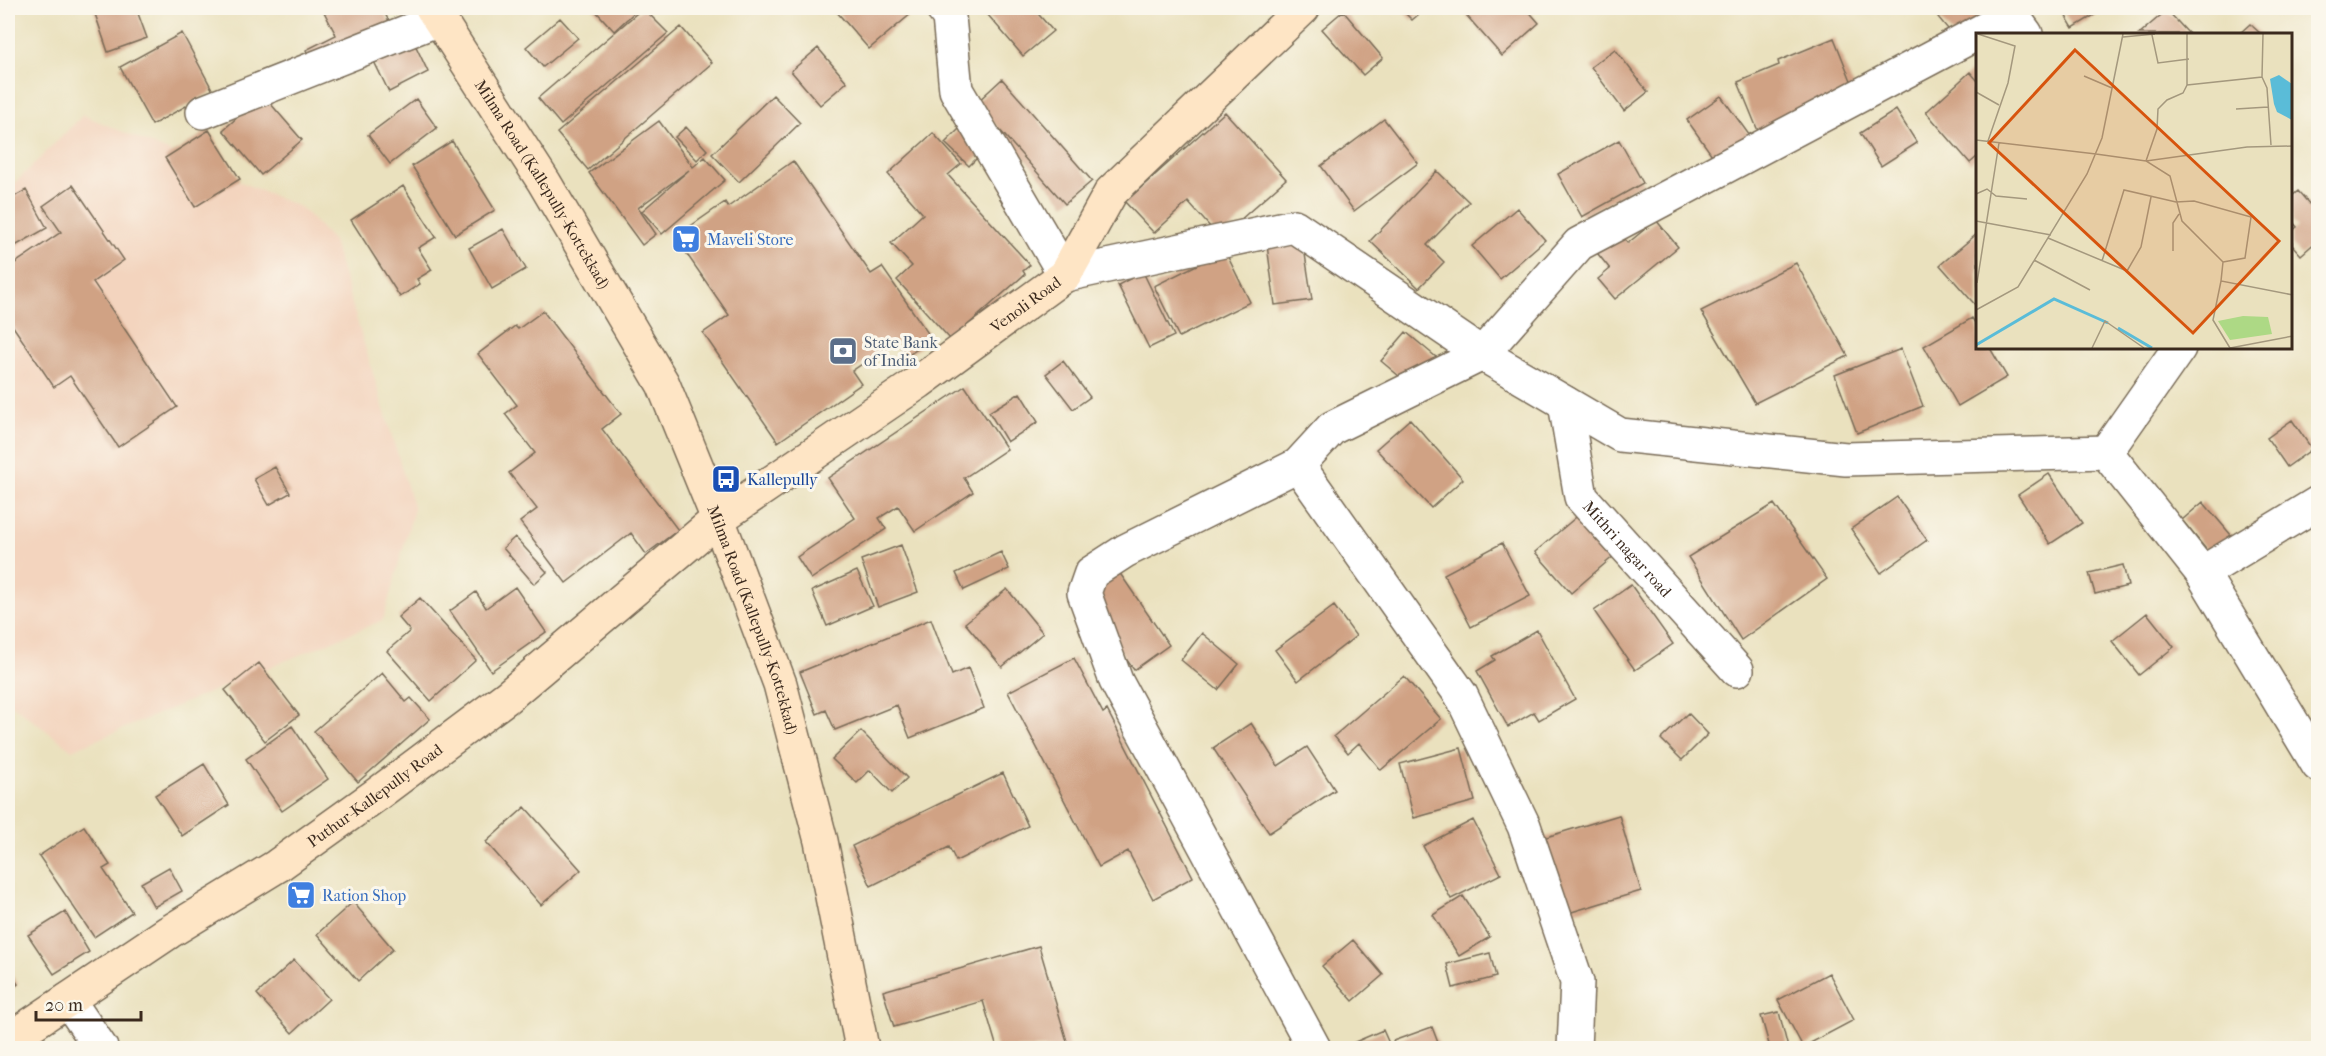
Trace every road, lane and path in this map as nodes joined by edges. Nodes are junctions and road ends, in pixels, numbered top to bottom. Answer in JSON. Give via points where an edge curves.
{"nodes":[{"id":1,"x":942,"y":8,"type":"edge"},
{"id":2,"x":1303,"y":8,"type":"edge"},
{"id":3,"x":435,"y":14,"type":"edge"},
{"id":4,"x":1978,"y":33,"type":"edge"},
{"id":5,"x":2025,"y":33,"type":"edge"},
{"id":6,"x":1976,"y":34,"type":"edge"},
{"id":7,"x":203,"y":112,"type":"dead end"},
{"id":8,"x":1065,"y":275,"type":"junction"},
{"id":9,"x":2178,"y":350,"type":"edge"},
{"id":10,"x":1482,"y":354,"type":"junction"},
{"id":11,"x":1565,"y":403,"type":"junction"},
{"id":12,"x":2106,"y":452,"type":"junction"},
{"id":13,"x":1298,"y":465,"type":"junction"},
{"id":14,"x":2319,"y":503,"type":"edge"},
{"id":15,"x":718,"y":519,"type":"junction"},
{"id":16,"x":2202,"y":573,"type":"junction"},
{"id":17,"x":1737,"y":670,"type":"dead end"},
{"id":18,"x":2319,"y":765,"type":"edge"},
{"id":19,"x":68,"y":1000,"type":"junction"},
{"id":20,"x":8,"y":1040,"type":"edge"},
{"id":21,"x":100,"y":1048,"type":"edge"},
{"id":22,"x":862,"y":1048,"type":"edge"},
{"id":23,"x":1314,"y":1048,"type":"edge"},
{"id":24,"x":1574,"y":1048,"type":"edge"}],
"edges":[{"from":1,"to":8,"type":"street","via":[[949,17],[956,90]]},
{"from":2,"to":8,"type":"main road","name":"Venoli Road","via":[[1111,192]]},
{"from":3,"to":7,"type":"street"},
{"from":3,"to":15,"type":"main road","name":"Milma Road (Kallepully-Kottekkad)","via":[[544,182],[663,384]]},
{"from":4,"to":5,"type":"street","via":[[2015,19]]},
{"from":6,"to":10,"type":"street","via":[[1579,244]]},
{"from":8,"to":10,"type":"street","via":[[1294,226]]},
{"from":8,"to":15,"type":"main road","name":"Venoli Road","via":[[919,382]]},
{"from":9,"to":12,"type":"street"},
{"from":10,"to":11,"type":"street"},
{"from":10,"to":13,"type":"street","via":[[1332,428]]},
{"from":11,"to":12,"type":"street","via":[[1620,435],[1846,459]]},
{"from":11,"to":17,"type":"street","name":"Mithri nagar road","via":[[1581,497]]},
{"from":12,"to":16,"type":"street"},
{"from":13,"to":23,"type":"street","via":[[1125,551],[1091,573],[1084,593],[1116,681]]},
{"from":13,"to":24,"type":"street","via":[[1461,695],[1524,826],[1577,982]]},
{"from":14,"to":16,"type":"street"},
{"from":15,"to":19,"type":"main road","name":"Puthur-Kallepully Road","via":[[507,697],[376,795],[277,866]]},
{"from":15,"to":22,"type":"main road","name":"Milma Road (Kallepully-Kottekkad)","via":[[780,684],[821,841]]},
{"from":16,"to":18,"type":"street"},
{"from":19,"to":20,"type":"main road","name":"Puthur-Kallepully Road"},
{"from":19,"to":21,"type":"street"}]}
